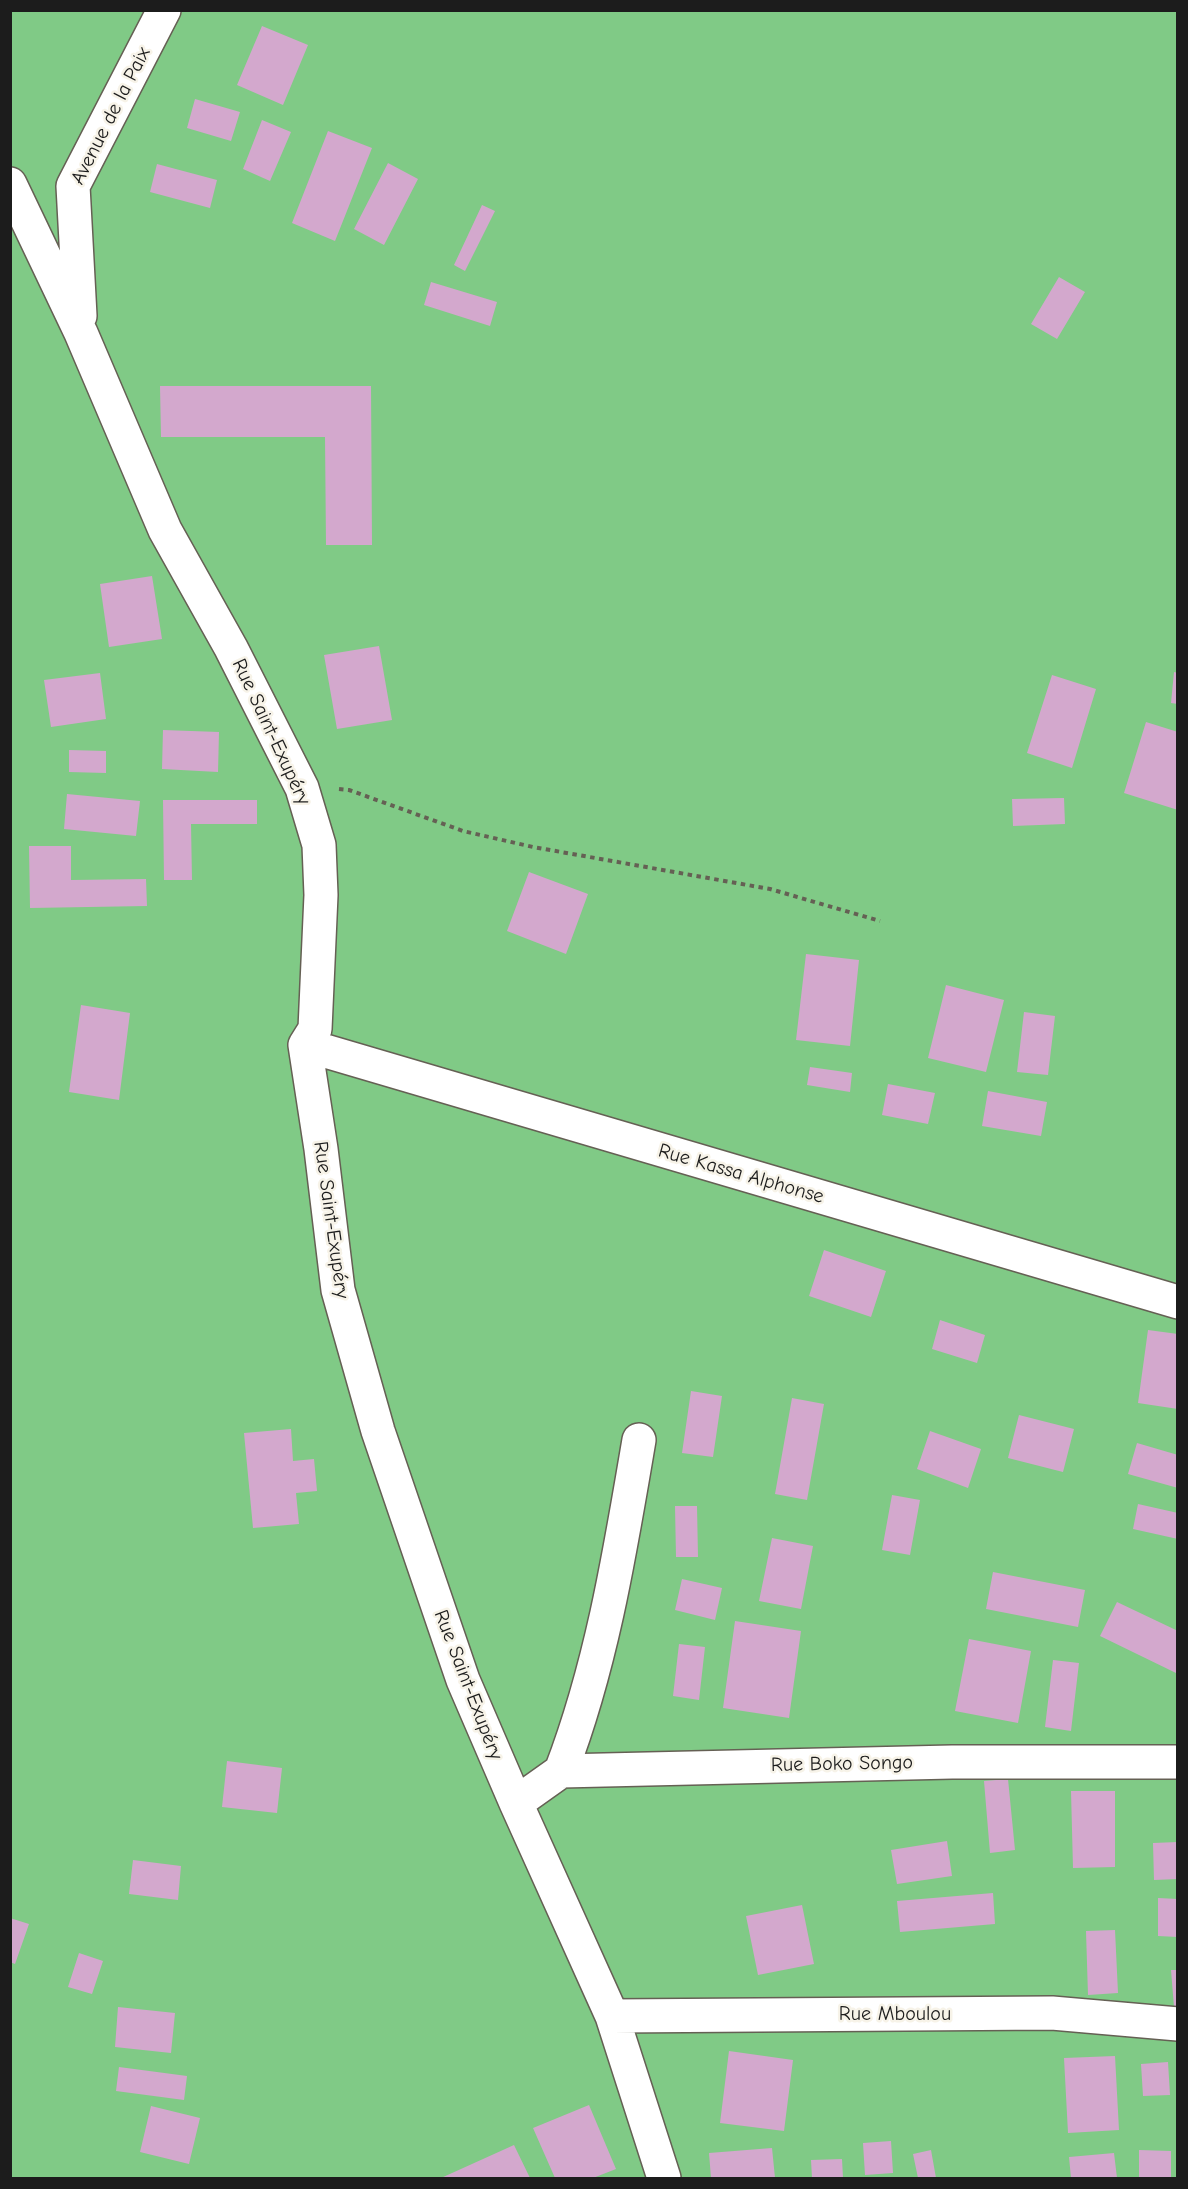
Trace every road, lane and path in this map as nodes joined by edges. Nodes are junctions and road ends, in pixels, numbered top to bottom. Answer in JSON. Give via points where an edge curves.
{"nodes":[{"id":1,"x":164,"y":10,"type":"edge"},
{"id":2,"x":10,"y":184,"type":"edge"},
{"id":3,"x":81,"y":333,"type":"junction"},
{"id":4,"x":302,"y":788,"type":"junction"},
{"id":5,"x":880,"y":921,"type":"dead end"},
{"id":6,"x":305,"y":1045,"type":"junction"},
{"id":7,"x":1178,"y":1302,"type":"edge"},
{"id":8,"x":639,"y":1440,"type":"dead end"},
{"id":9,"x":1178,"y":1762,"type":"edge"},
{"id":10,"x":561,"y":1771,"type":"junction"},
{"id":11,"x":516,"y":1803,"type":"junction"},
{"id":12,"x":612,"y":2016,"type":"junction"},
{"id":13,"x":1178,"y":2024,"type":"edge"},
{"id":14,"x":664,"y":2178,"type":"edge"}],
"edges":[{"from":1,"to":3,"type":"street","name":"Avenue de la Paix","via":[[73,186]]},
{"from":2,"to":3,"type":"street","name":"Rue Saint-Exupéry"},
{"from":3,"to":4,"type":"street","name":"Rue Saint-Exupéry","via":[[165,530]]},
{"from":4,"to":5,"type":"path","via":[[349,790],[463,831],[770,889]]},
{"from":4,"to":6,"type":"street","name":"Rue Saint-Exupéry","via":[[319,845],[321,895],[315,1029]]},
{"from":6,"to":7,"type":"street","name":"Rue Kassa Alphonse"},
{"from":6,"to":11,"type":"street","name":"Rue Saint-Exupéry","via":[[338,1290],[378,1431],[463,1680]]},
{"from":8,"to":10,"type":"street","via":[[599,1647],[575,1736]]},
{"from":9,"to":10,"type":"street","name":"Rue Boko Songo","via":[[952,1762]]},
{"from":10,"to":11,"type":"street"},
{"from":11,"to":12,"type":"street","name":"Rue Saint-Exupéry"},
{"from":12,"to":13,"type":"street","name":"Rue Mboulou","via":[[1052,2013]]},
{"from":12,"to":14,"type":"street","name":"Rue Saint-Exupéry"}]}
